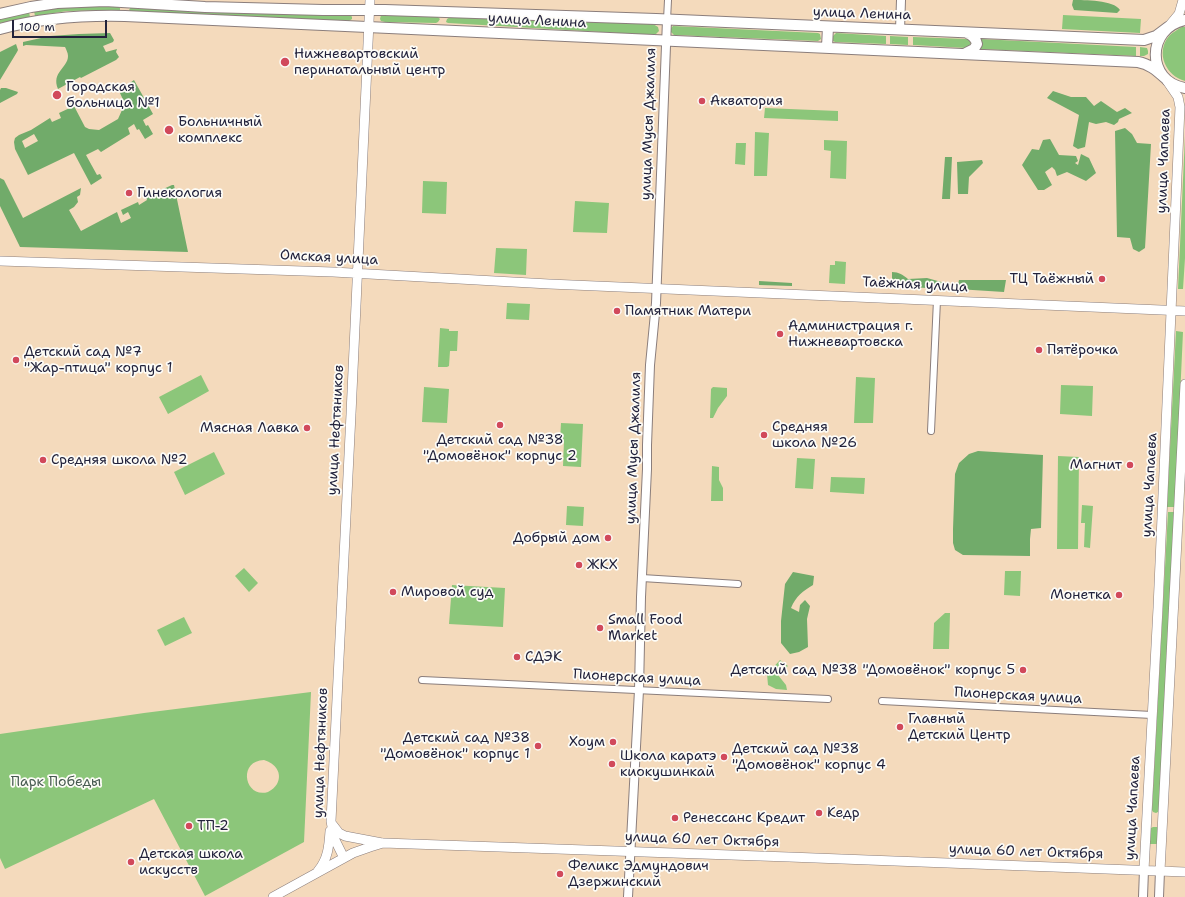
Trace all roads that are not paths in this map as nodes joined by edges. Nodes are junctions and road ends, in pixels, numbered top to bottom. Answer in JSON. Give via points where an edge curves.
{"nodes":[{"id":1,"x":668,"y":0,"type":"edge"},
{"id":2,"x":902,"y":0,"type":"edge"},
{"id":3,"x":1183,"y":0,"type":"edge"},
{"id":4,"x":125,"y":3,"type":"junction"},
{"id":5,"x":370,"y":5,"type":"edge"},
{"id":6,"x":443,"y":13,"type":"junction"},
{"id":7,"x":0,"y":14,"type":"edge"},
{"id":8,"x":125,"y":16,"type":"junction"},
{"id":9,"x":666,"y":20,"type":"junction"},
{"id":10,"x":1185,"y":20,"type":"edge"},
{"id":11,"x":828,"y":27,"type":"junction"},
{"id":12,"x":368,"y":28,"type":"junction"},
{"id":13,"x":1168,"y":28,"type":"junction"},
{"id":14,"x":0,"y":29,"type":"edge"},
{"id":15,"x":443,"y":30,"type":"junction"},
{"id":16,"x":900,"y":30,"type":"junction"},
{"id":17,"x":967,"y":33,"type":"junction"},
{"id":18,"x":666,"y":41,"type":"junction"},
{"id":19,"x":827,"y":47,"type":"junction"},
{"id":20,"x":966,"y":53,"type":"junction"},
{"id":21,"x":1165,"y":78,"type":"junction"},
{"id":22,"x":1185,"y":88,"type":"edge"},
{"id":23,"x":0,"y":261,"type":"edge"},
{"id":24,"x":358,"y":273,"type":"junction"},
{"id":25,"x":656,"y":288,"type":"junction"},
{"id":26,"x":937,"y":300,"type":"junction"},
{"id":27,"x":1172,"y":311,"type":"junction"},
{"id":28,"x":1185,"y":311,"type":"edge"},
{"id":29,"x":1185,"y":384,"type":"edge"},
{"id":30,"x":931,"y":431,"type":"dead end"},
{"id":31,"x":642,"y":578,"type":"junction"},
{"id":32,"x":738,"y":584,"type":"dead end"},
{"id":33,"x":422,"y":680,"type":"dead end"},
{"id":34,"x":639,"y":690,"type":"junction"},
{"id":35,"x":828,"y":699,"type":"dead end"},
{"id":36,"x":882,"y":701,"type":"dead end"},
{"id":37,"x":1152,"y":715,"type":"junction"},
{"id":38,"x":1147,"y":811,"type":"junction"},
{"id":39,"x":1163,"y":812,"type":"junction"},
{"id":40,"x":331,"y":821,"type":"junction"},
{"id":41,"x":384,"y":843,"type":"junction"},
{"id":42,"x":631,"y":851,"type":"junction"},
{"id":43,"x":344,"y":858,"type":"junction"},
{"id":44,"x":1144,"y":870,"type":"junction"},
{"id":45,"x":1160,"y":871,"type":"junction"},
{"id":46,"x":1185,"y":872,"type":"edge"},
{"id":47,"x":315,"y":875,"type":"junction"},
{"id":48,"x":273,"y":897,"type":"edge"},
{"id":49,"x":628,"y":897,"type":"edge"},
{"id":50,"x":1142,"y":897,"type":"edge"},
{"id":51,"x":1159,"y":897,"type":"edge"}],
"edges":[{"from":1,"to":9,"type":"street","name":"улица Мусы Джалиля"},
{"from":2,"to":16,"type":"street"},
{"from":3,"to":13,"type":"main road","via":[[1179,14]]},
{"from":4,"to":5,"type":"main road","name":"улица Ленина","via":[[213,7]]},
{"from":4,"to":7,"type":"main road","name":"улица Ленина","via":[[70,2]]},
{"from":4,"to":8,"type":"main road"},
{"from":5,"to":6,"type":"main road","name":"улица Ленина"},
{"from":5,"to":12,"type":"main road","name":"улица Нефтяников"},
{"from":6,"to":9,"type":"main road","name":"улица Ленина"},
{"from":6,"to":15,"type":"main road"},
{"from":8,"to":12,"type":"main road","name":"улица Ленина"},
{"from":8,"to":14,"type":"main road","name":"улица Ленина","via":[[62,17]]},
{"from":9,"to":11,"type":"main road","name":"улица Ленина"},
{"from":9,"to":18,"type":"street","name":"улица Мусы Джалиля"},
{"from":10,"to":13,"type":"main road","name":"улица Ленина"},
{"from":11,"to":16,"type":"main road","name":"улица Ленина"},
{"from":11,"to":19,"type":"main road"},
{"from":12,"to":15,"type":"main road","name":"улица Ленина"},
{"from":12,"to":24,"type":"main road","name":"улица Нефтяников"},
{"from":13,"to":17,"type":"main road","name":"улица Ленина","via":[[1144,40]]},
{"from":13,"to":21,"type":"main road","via":[[1158,40],[1155,53],[1158,66]]},
{"from":15,"to":18,"type":"main road","name":"улица Ленина"},
{"from":16,"to":17,"type":"main road","name":"улица Ленина"},
{"from":17,"to":20,"type":"main road","via":[[972,35],[977,44]]},
{"from":18,"to":19,"type":"main road","name":"улица Ленина"},
{"from":18,"to":25,"type":"street","name":"улица Мусы Джалиля"},
{"from":19,"to":20,"type":"main road","name":"улица Ленина"},
{"from":20,"to":21,"type":"main road","name":"улица Ленина","via":[[1138,62],[1151,67]]},
{"from":21,"to":22,"type":"main road","name":"улица Ленина","via":[[1176,86]]},
{"from":21,"to":27,"type":"main road","name":"улица Чапаева","via":[[1178,97],[1180,107]]},
{"from":23,"to":24,"type":"main road","name":"Омская улица"},
{"from":24,"to":25,"type":"main road","name":"Омская улица"},
{"from":24,"to":40,"type":"main road","name":"улица Нефтяников"},
{"from":25,"to":26,"type":"main road","name":"Таёжная улица"},
{"from":25,"to":31,"type":"street","name":"улица Мусы Джалиля","via":[[650,365]]},
{"from":26,"to":27,"type":"main road","name":"Таёжная улица"},
{"from":26,"to":30,"type":"street"},
{"from":27,"to":28,"type":"main road"},
{"from":27,"to":37,"type":"main road","name":"улица Чапаева"},
{"from":29,"to":39,"type":"main road"},
{"from":31,"to":32,"type":"street"},
{"from":31,"to":34,"type":"street","name":"улица Мусы Джалиля"},
{"from":33,"to":34,"type":"street","name":"Пионерская улица"},
{"from":34,"to":35,"type":"street","name":"Пионерская улица"},
{"from":34,"to":42,"type":"street","name":"улица Мусы Джалиля"},
{"from":36,"to":37,"type":"street","name":"Пионерская улица"},
{"from":37,"to":38,"type":"main road","name":"улица Чапаева"},
{"from":38,"to":39,"type":"main road","via":[[1149,817],[1155,820],[1160,818]]},
{"from":38,"to":44,"type":"main road","name":"улица Чапаева"},
{"from":39,"to":45,"type":"main road"},
{"from":40,"to":41,"type":"main road","via":[[334,828],[345,836]]},
{"from":40,"to":43,"type":"main road","name":"улица Нефтяников","via":[[334,838]]},
{"from":40,"to":47,"type":"main road","via":[[328,853]]},
{"from":41,"to":42,"type":"main road","name":"улица 60 лет Октября"},
{"from":41,"to":43,"type":"main road","name":"улица 60 лет Октября","via":[[362,849]]},
{"from":42,"to":44,"type":"main road","name":"улица 60 лет Октября"},
{"from":42,"to":49,"type":"street","name":"улица Мусы Джалиля"},
{"from":43,"to":47,"type":"main road","name":"улица 60 лет Октября"},
{"from":44,"to":45,"type":"main road","name":"улица 60 лет Октября"},
{"from":44,"to":50,"type":"street","name":"улица Чапаева"},
{"from":45,"to":46,"type":"main road"},
{"from":45,"to":51,"type":"street"},
{"from":47,"to":48,"type":"main road","name":"улица 60 лет Октября"}]}
